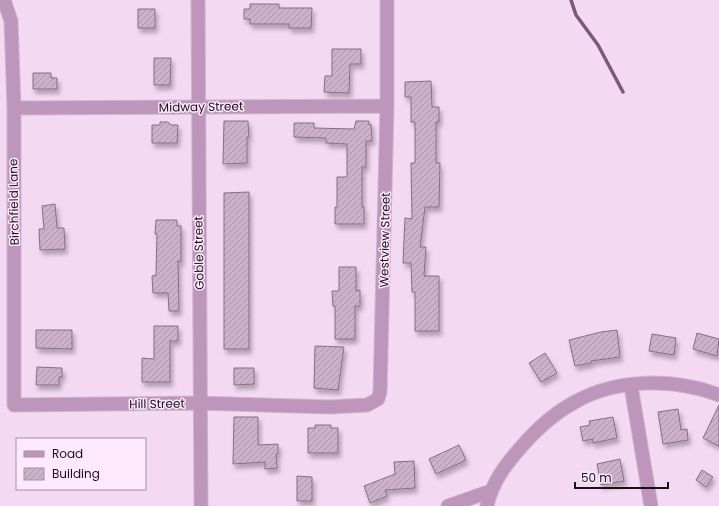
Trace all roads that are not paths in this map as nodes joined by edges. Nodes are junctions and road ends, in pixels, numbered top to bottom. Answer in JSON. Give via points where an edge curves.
{"nodes":[{"id":1,"x":4,"y":0,"type":"edge"},
{"id":2,"x":198,"y":0,"type":"edge"},
{"id":3,"x":387,"y":0,"type":"edge"},
{"id":4,"x":197,"y":106,"type":"junction"},
{"id":5,"x":387,"y":106,"type":"junction"},
{"id":6,"x":14,"y":108,"type":"junction"},
{"id":7,"x":631,"y":386,"type":"junction"},
{"id":8,"x":719,"y":395,"type":"edge"},
{"id":9,"x":200,"y":403,"type":"junction"},
{"id":10,"x":14,"y":405,"type":"joint"},
{"id":11,"x":300,"y":407,"type":"joint"},
{"id":12,"x":491,"y":491,"type":"junction"},
{"id":13,"x":201,"y":506,"type":"edge"},
{"id":14,"x":448,"y":506,"type":"edge"},
{"id":15,"x":487,"y":506,"type":"edge"},
{"id":16,"x":652,"y":506,"type":"edge"}],
"edges":[{"from":1,"to":6,"type":"street","name":"Birchfield Lane","via":[[10,21]]},
{"from":2,"to":4,"type":"street","name":"Goble Street"},
{"from":3,"to":5,"type":"street","name":"Westview Street"},
{"from":4,"to":5,"type":"street","name":"Midway Street"},
{"from":4,"to":6,"type":"street","name":"Midway Street"},
{"from":4,"to":9,"type":"street","name":"Goble Street"},
{"from":5,"to":11,"type":"street","name":"Westview Street","via":[[378,399],[367,406]]},
{"from":6,"to":10,"type":"street","name":"Birchfield Lane"},
{"from":7,"to":8,"type":"street","via":[[678,384]]},
{"from":7,"to":12,"type":"street","via":[[588,395],[558,412],[509,460]]},
{"from":7,"to":16,"type":"street"},
{"from":9,"to":10,"type":"street","name":"Hill Street"},
{"from":9,"to":11,"type":"street","name":"Hill Street"},
{"from":9,"to":13,"type":"street","name":"Goble Street"},
{"from":12,"to":14,"type":"street"},
{"from":12,"to":15,"type":"street"}]}
